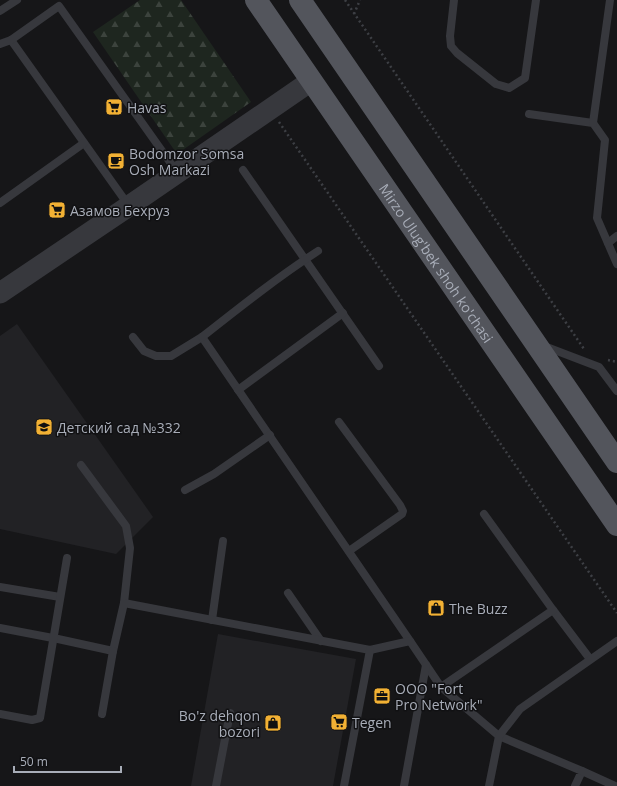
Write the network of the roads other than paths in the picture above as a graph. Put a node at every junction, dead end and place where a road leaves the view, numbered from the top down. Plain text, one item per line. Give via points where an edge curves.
1 (17, 0) edge
2 (256, 0) edge
3 (300, 0) edge
4 (454, 0) edge
5 (536, 0) edge
6 (610, 0) edge
7 (0, 11) edge
8 (11, 40) junction
9 (0, 44) edge
10 (311, 81) junction
11 (529, 114) dead end
12 (593, 123) junction
13 (84, 143) junction
14 (243, 170) dead end
15 (178, 173) junction
16 (0, 203) edge
17 (129, 206) junction
18 (617, 236) edge
19 (608, 243) junction
20 (318, 250) dead end
21 (305, 259) junction
22 (617, 264) edge
23 (1, 290) edge
24 (343, 313) junction
25 (133, 337) dead end
26 (202, 337) junction
27 (536, 343) junction
28 (379, 366) dead end
29 (238, 390) junction
30 (617, 391) edge
31 (339, 422) dead end
32 (270, 435) junction
33 (617, 462) edge
34 (80, 465) dead end
35 (185, 490) dead end
36 (484, 514) dead end
37 (617, 525) edge
38 (224, 541) dead end
39 (349, 550) junction
40 (67, 558) dead end
41 (0, 587) edge
42 (288, 593) dead end
43 (60, 597) junction
44 (124, 603) junction
45 (553, 610) junction
46 (212, 620) junction
47 (0, 628) edge
48 (53, 638) junction
49 (410, 640) junction
50 (321, 641) junction
51 (617, 641) edge
52 (370, 650) junction
53 (113, 651) junction
54 (590, 659) junction
55 (426, 665) junction
56 (441, 687) junction
57 (230, 713) dead end
58 (0, 714) edge
59 (102, 714) dead end
60 (499, 736) junction
61 (582, 771) junction
62 (216, 786) edge
63 (344, 786) edge
64 (404, 786) edge
65 (489, 786) edge
66 (575, 786) edge
67 (616, 786) edge

1 - 7 lane
2 - 10 main road, Mirzo Ulug'bek shoh ko'chasi
3 - 27 main road
4 - 5 lane via 451,46 496,84 509,88 525,78
6 - 12 lane
8 - 9 lane
8 - 13 lane
8 - 15 lane via 59,6
10 - 15 street
10 - 37 main road, Mirzo Ulug'bek shoh ko'chasi
11 - 12 lane
12 - 19 lane via 605,140 597,218
13 - 16 lane
13 - 17 lane
14 - 21 lane
15 - 17 street
17 - 23 street
18 - 19 lane
19 - 22 lane
20 - 21 lane
21 - 24 lane
21 - 26 lane
24 - 28 lane
24 - 29 lane
25 - 26 lane via 144,351 156,356 170,356
26 - 29 lane
27 - 30 lane via 599,367
27 - 33 main road
29 - 32 lane
31 - 39 lane via 402,511 402,514
32 - 35 lane via 214,474
32 - 39 lane
34 - 44 lane via 126,526 130,548
36 - 45 lane
38 - 46 lane
39 - 49 lane
40 - 43 lane
41 - 43 lane
42 - 50 lane
43 - 48 lane
44 - 46 lane
44 - 53 lane
45 - 54 lane
45 - 56 lane
46 - 50 lane
47 - 48 lane
48 - 53 lane
48 - 58 lane via 40,718 32,720
49 - 52 lane
49 - 55 lane
50 - 52 lane
51 - 54 lane
52 - 63 lane
53 - 59 lane
54 - 60 lane via 520,709
55 - 56 lane
55 - 64 lane
56 - 60 lane
57 - 62 lane
60 - 61 lane
60 - 65 lane
61 - 66 lane
61 - 67 lane

